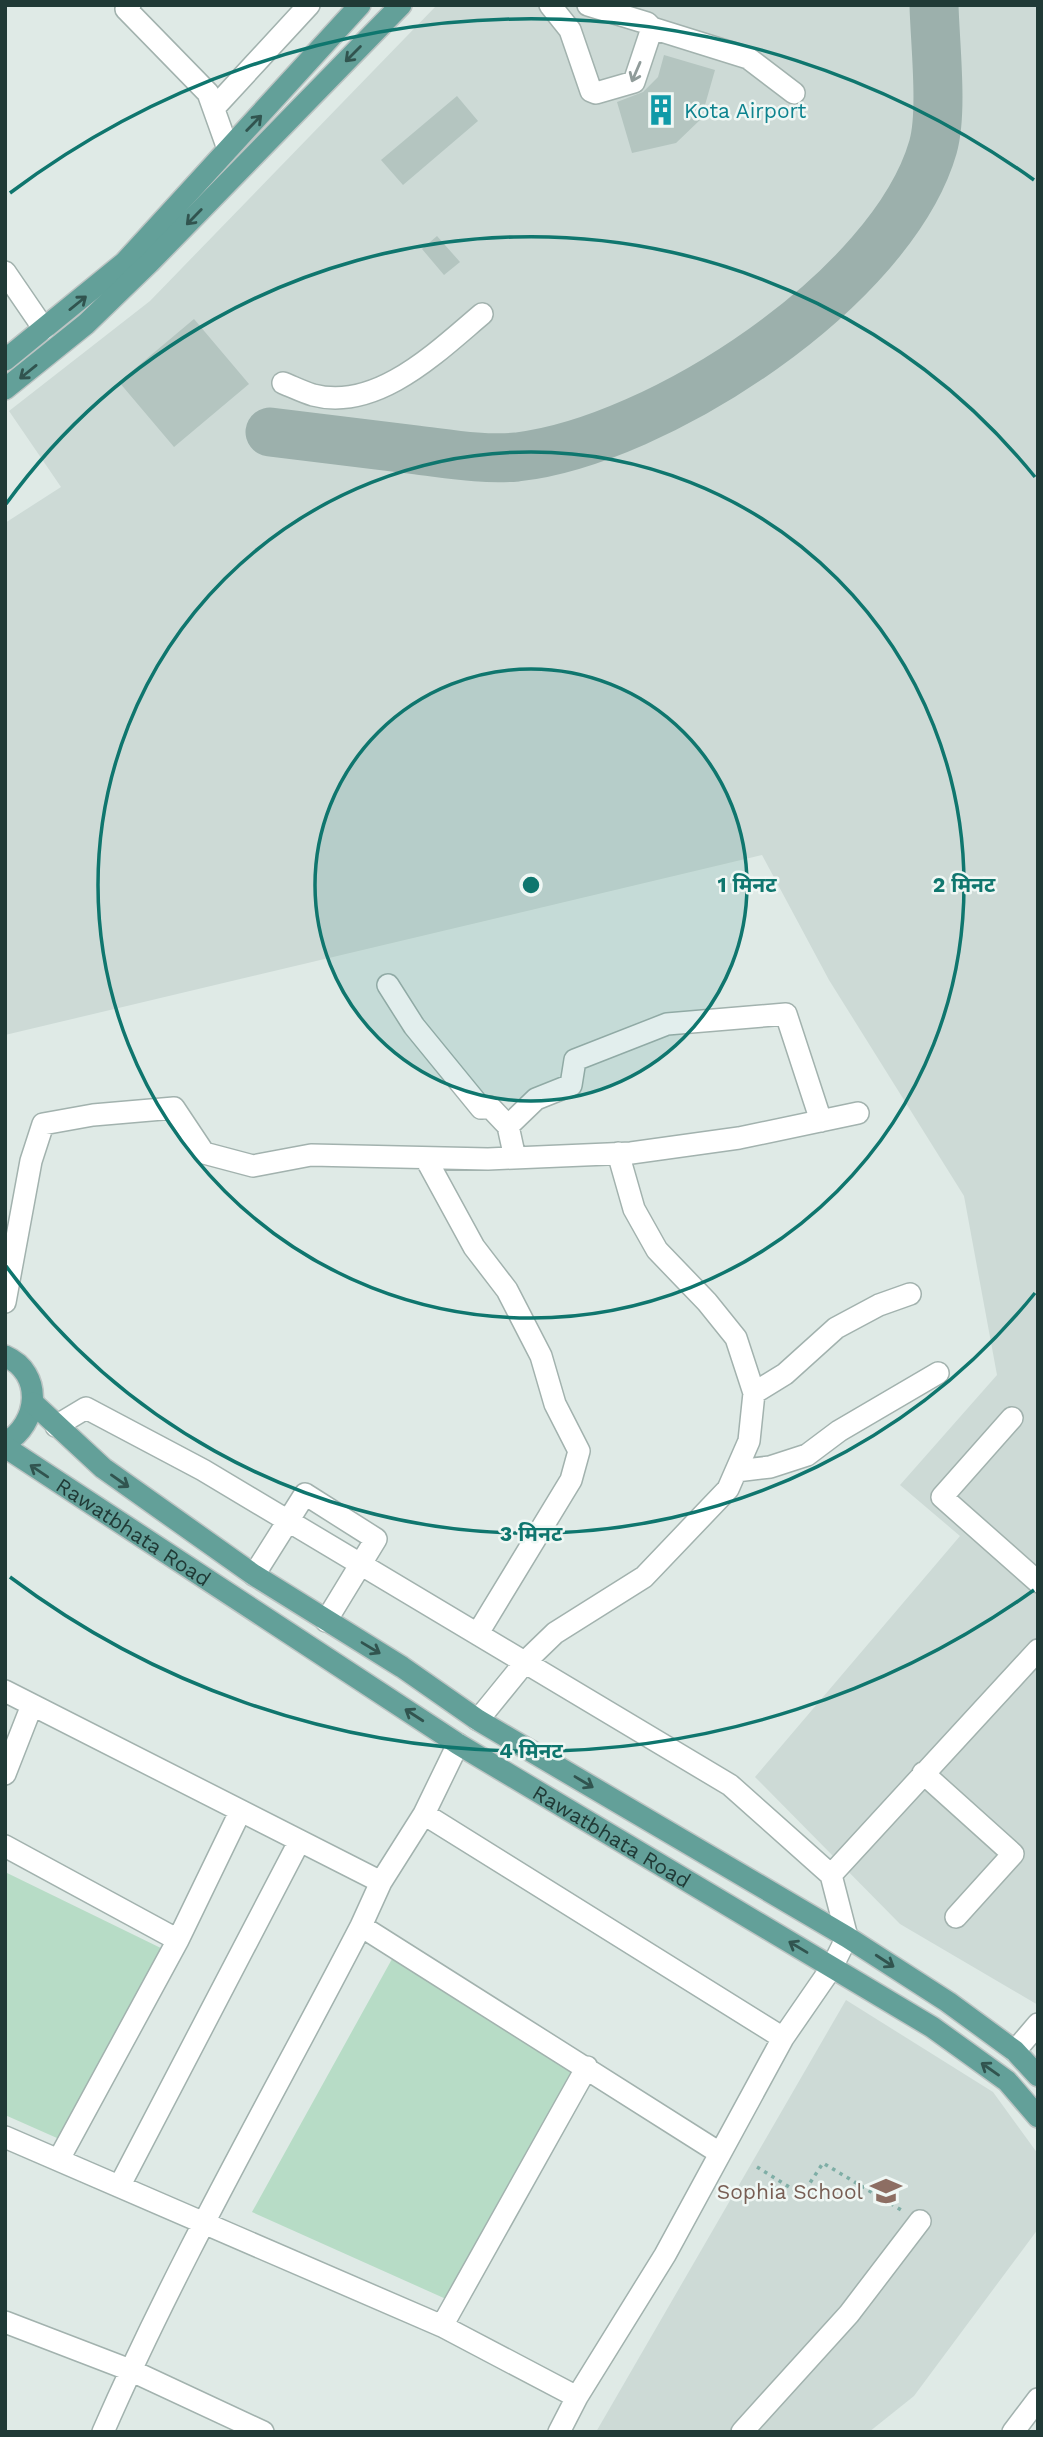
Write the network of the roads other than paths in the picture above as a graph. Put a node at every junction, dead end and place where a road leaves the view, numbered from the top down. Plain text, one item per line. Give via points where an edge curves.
1 (130, 5) edge
2 (309, 5) edge
3 (360, 5) edge
4 (401, 5) edge
5 (550, 5) edge
6 (587, 5) edge
7 (652, 29) junction
8 (794, 93) dead end
9 (214, 108) junction
10 (228, 149) junction
11 (5, 272) edge
12 (482, 314) dead end
13 (44, 329) junction
14 (5, 360) edge
15 (283, 383) dead end
16 (5, 389) edge
17 (388, 985) dead end
18 (858, 1113) dead end
19 (821, 1121) junction
20 (508, 1126) junction
21 (618, 1153) junction
22 (426, 1158) junction
23 (515, 1158) junction
24 (910, 1294) dead end
25 (5, 1302) edge
26 (5, 1356) edge
27 (938, 1373) dead end
28 (754, 1393) junction
29 (33, 1403) junction
30 (1012, 1418) dead end
31 (56, 1426) junction
32 (5, 1445) edge
33 (736, 1471) junction
34 (287, 1520) junction
35 (362, 1564) junction
36 (254, 1575) junction
37 (1038, 1582) edge
38 (326, 1621) junction
39 (478, 1633) junction
40 (1038, 1650) edge
41 (526, 1661) junction
42 (5, 1691) edge
43 (32, 1705) junction
44 (478, 1720) junction
45 (458, 1744) junction
46 (923, 1773) junction
47 (5, 1774) edge
48 (240, 1812) junction
49 (424, 1814) junction
50 (299, 1842) junction
51 (5, 1846) edge
52 (831, 1875) junction
53 (381, 1882) junction
54 (956, 1917) dead end
55 (361, 1926) junction
56 (847, 1937) junction
57 (178, 1940) junction
58 (832, 1967) junction
59 (1038, 2024) edge
60 (783, 2038) junction
61 (1015, 2051) junction
62 (587, 2067) junction
63 (1038, 2077) edge
64 (1038, 2117) edge
65 (5, 2137) edge
66 (718, 2152) junction
67 (59, 2159) junction
68 (120, 2185) junction
69 (920, 2221) road end
70 (204, 2222) junction
71 (5, 2322) edge
72 (442, 2326) junction
73 (130, 2370) junction
74 (577, 2397) junction
75 (1038, 2399) edge
76 (103, 2432) edge
77 (264, 2432) edge
78 (559, 2432) edge
79 (742, 2432) edge
80 (1013, 2432) edge

1 - 9 street via 126,9 208,93
2 - 9 street
10 -> 3 main road
4 -> 16 main road via 86,324
7 -> 5 street via 634,82 596,93 588,85 570,30
6 - 7 street via 648,23
7 - 8 street via 748,58
9 - 10 street
13 -> 10 main road via 124,263
11 - 13 street
12 - 15 street via 429,358 385,385 333,398
13 - 14 main road
17 - 20 street via 414,1026 481,1108 490,1107
18 - 19 street
19 - 20 street via 786,1014 667,1024 575,1060 571,1086 536,1099
19 - 21 street via 739,1138
20 - 23 street
21 - 23 street
21 - 28 street via 645,1230 657,1250 736,1338
22 - 23 street
22 - 25 street via 311,1155 253,1166 204,1153 174,1108 43,1124 30,1161
22 - 39 street via 474,1247 513,1301 579,1451 571,1480
24 - 28 street via 836,1328 785,1374
26 - 29 main road via 23,1370
27 - 33 street via 807,1455 770,1467
28 - 33 street via 748,1441
29 - 31 main road, Rawatbhata Road
29 - 32 main road via 26,1426
30 - 37 street via 942,1497
31 - 34 street via 86,1408
31 -> 36 main road, Rawatbhata Road via 103,1468
45 -> 32 main road, Rawatbhata Road
33 - 41 street via 728,1489 644,1577 555,1633
34 - 35 street
34 - 35 street via 305,1494 376,1539
34 - 36 street
35 - 38 street
35 - 39 street
36 - 38 main road, Rawatbhata Road
38 -> 44 main road, Rawatbhata Road
39 - 41 street
40 - 46 street
41 - 44 street
41 - 52 street via 730,1785
42 - 43 street
43 - 47 street
43 - 48 street
44 -> 56 main road, Rawatbhata Road
45 - 49 street
58 -> 45 main road, Rawatbhata Road
46 - 52 street
46 - 54 street via 1013,1853
48 - 50 street
48 - 57 street
49 - 53 street
49 - 60 street
50 - 53 street
50 - 68 street
51 - 57 street
52 - 56 street
53 - 55 street
55 - 62 street
55 - 70 street
56 - 58 street
56 -> 61 main road, Rawatbhata Road
57 - 67 street
58 - 60 street
64 -> 58 main road, Rawatbhata Road via 1007,2081 932,2027
59 - 61 street
60 - 66 street
61 - 63 main road, Rawatbhata Road
62 - 66 street
62 - 72 street
65 - 67 street
66 - 74 street via 664,2255
67 - 68 street
68 - 70 street
69 - 79 street via 849,2314
70 - 72 street
70 - 73 street
71 - 73 street
72 - 74 street
73 - 76 street
73 - 77 street
74 - 78 street
75 - 80 street

